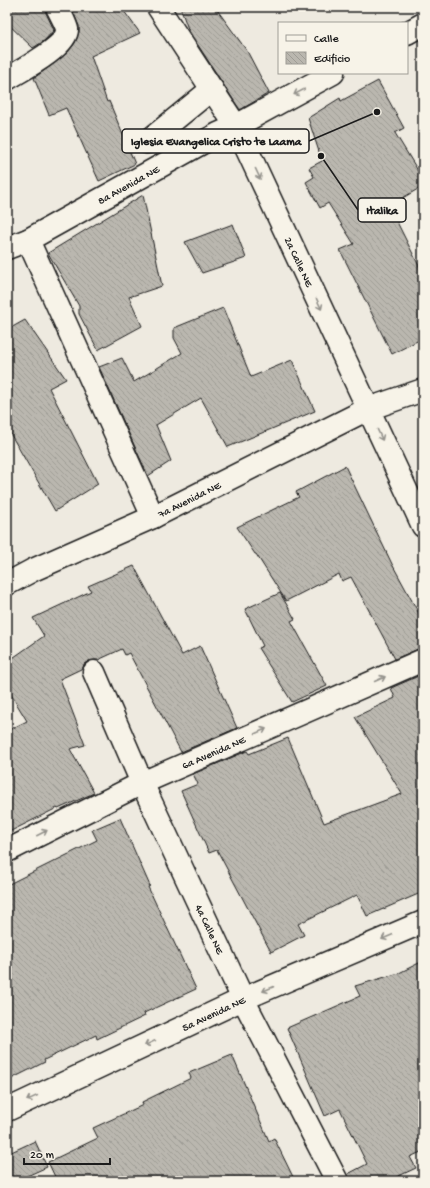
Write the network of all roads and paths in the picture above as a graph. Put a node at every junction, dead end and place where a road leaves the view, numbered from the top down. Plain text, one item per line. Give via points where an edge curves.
1 (57, 7) edge
2 (158, 7) edge
3 (423, 24) edge
4 (408, 32) edge
5 (331, 74) edge
6 (7, 79) edge
7 (212, 89) junction
8 (236, 126) junction
9 (147, 142) dead end
10 (28, 240) junction
11 (7, 248) edge
12 (423, 390) edge
13 (368, 409) junction
14 (153, 517) junction
15 (423, 526) edge
16 (7, 584) edge
17 (423, 660) edge
18 (94, 672) dead end
19 (142, 783) junction
20 (7, 851) edge
21 (423, 922) edge
22 (243, 999) junction
23 (7, 1110) edge
24 (337, 1181) edge

1 - 6 street via 68,29 65,38 52,51
2 - 7 street, 2a Calle NE
3 - 4 street
5 -> 8 street, 8a Avenida NE
7 - 8 street, 2a Calle NE
7 - 9 street
8 - 10 street, 8a Avenida NE
8 -> 13 street, 2a Calle NE
10 - 11 street, 8a Avenida NE
10 - 14 street
12 - 13 street, 7a Avenida NE
13 - 14 street, 7a Avenida NE
13 -> 15 street, 2a Calle NE
14 - 16 street, 7a Avenida NE
19 -> 17 street, 6a Avenida NE
18 - 19 street, 4a Calle NE
20 -> 19 street, 6a Avenida NE
19 - 22 street, 4a Calle NE
21 -> 22 street, 5a Avenida NE
22 -> 23 street, 5a Avenida NE
22 - 24 street, 4a Calle NE

